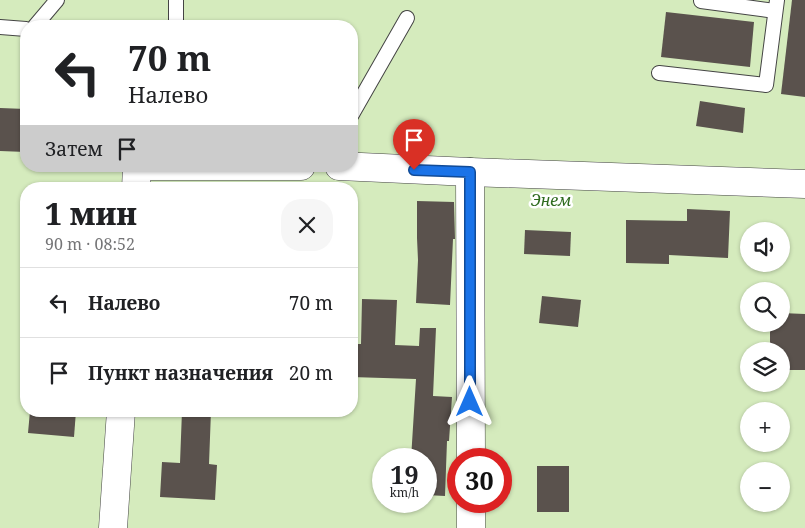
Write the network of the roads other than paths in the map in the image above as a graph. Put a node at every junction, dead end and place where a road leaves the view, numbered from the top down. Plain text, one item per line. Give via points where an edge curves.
1 (56, 0) edge
2 (176, 0) edge
3 (702, 1) edge
4 (776, 6) edge
5 (407, 18) dead end
6 (40, 20) edge
7 (176, 20) edge
8 (0, 27) edge
9 (20, 29) edge
10 (659, 73) dead end
11 (358, 104) edge
12 (358, 167) edge
13 (470, 172) junction
14 (805, 184) edge
15 (121, 417) edge
16 (471, 448) edge
17 (471, 513) edge
18 (113, 528) edge
19 (471, 528) edge

1 - 6 lane
2 - 7 lane
3 - 4 lane
4 - 10 lane via 766,85
5 - 11 lane
8 - 9 lane
12 - 13 street
13 - 14 street
13 - 16 street
15 - 18 street
17 - 19 street

